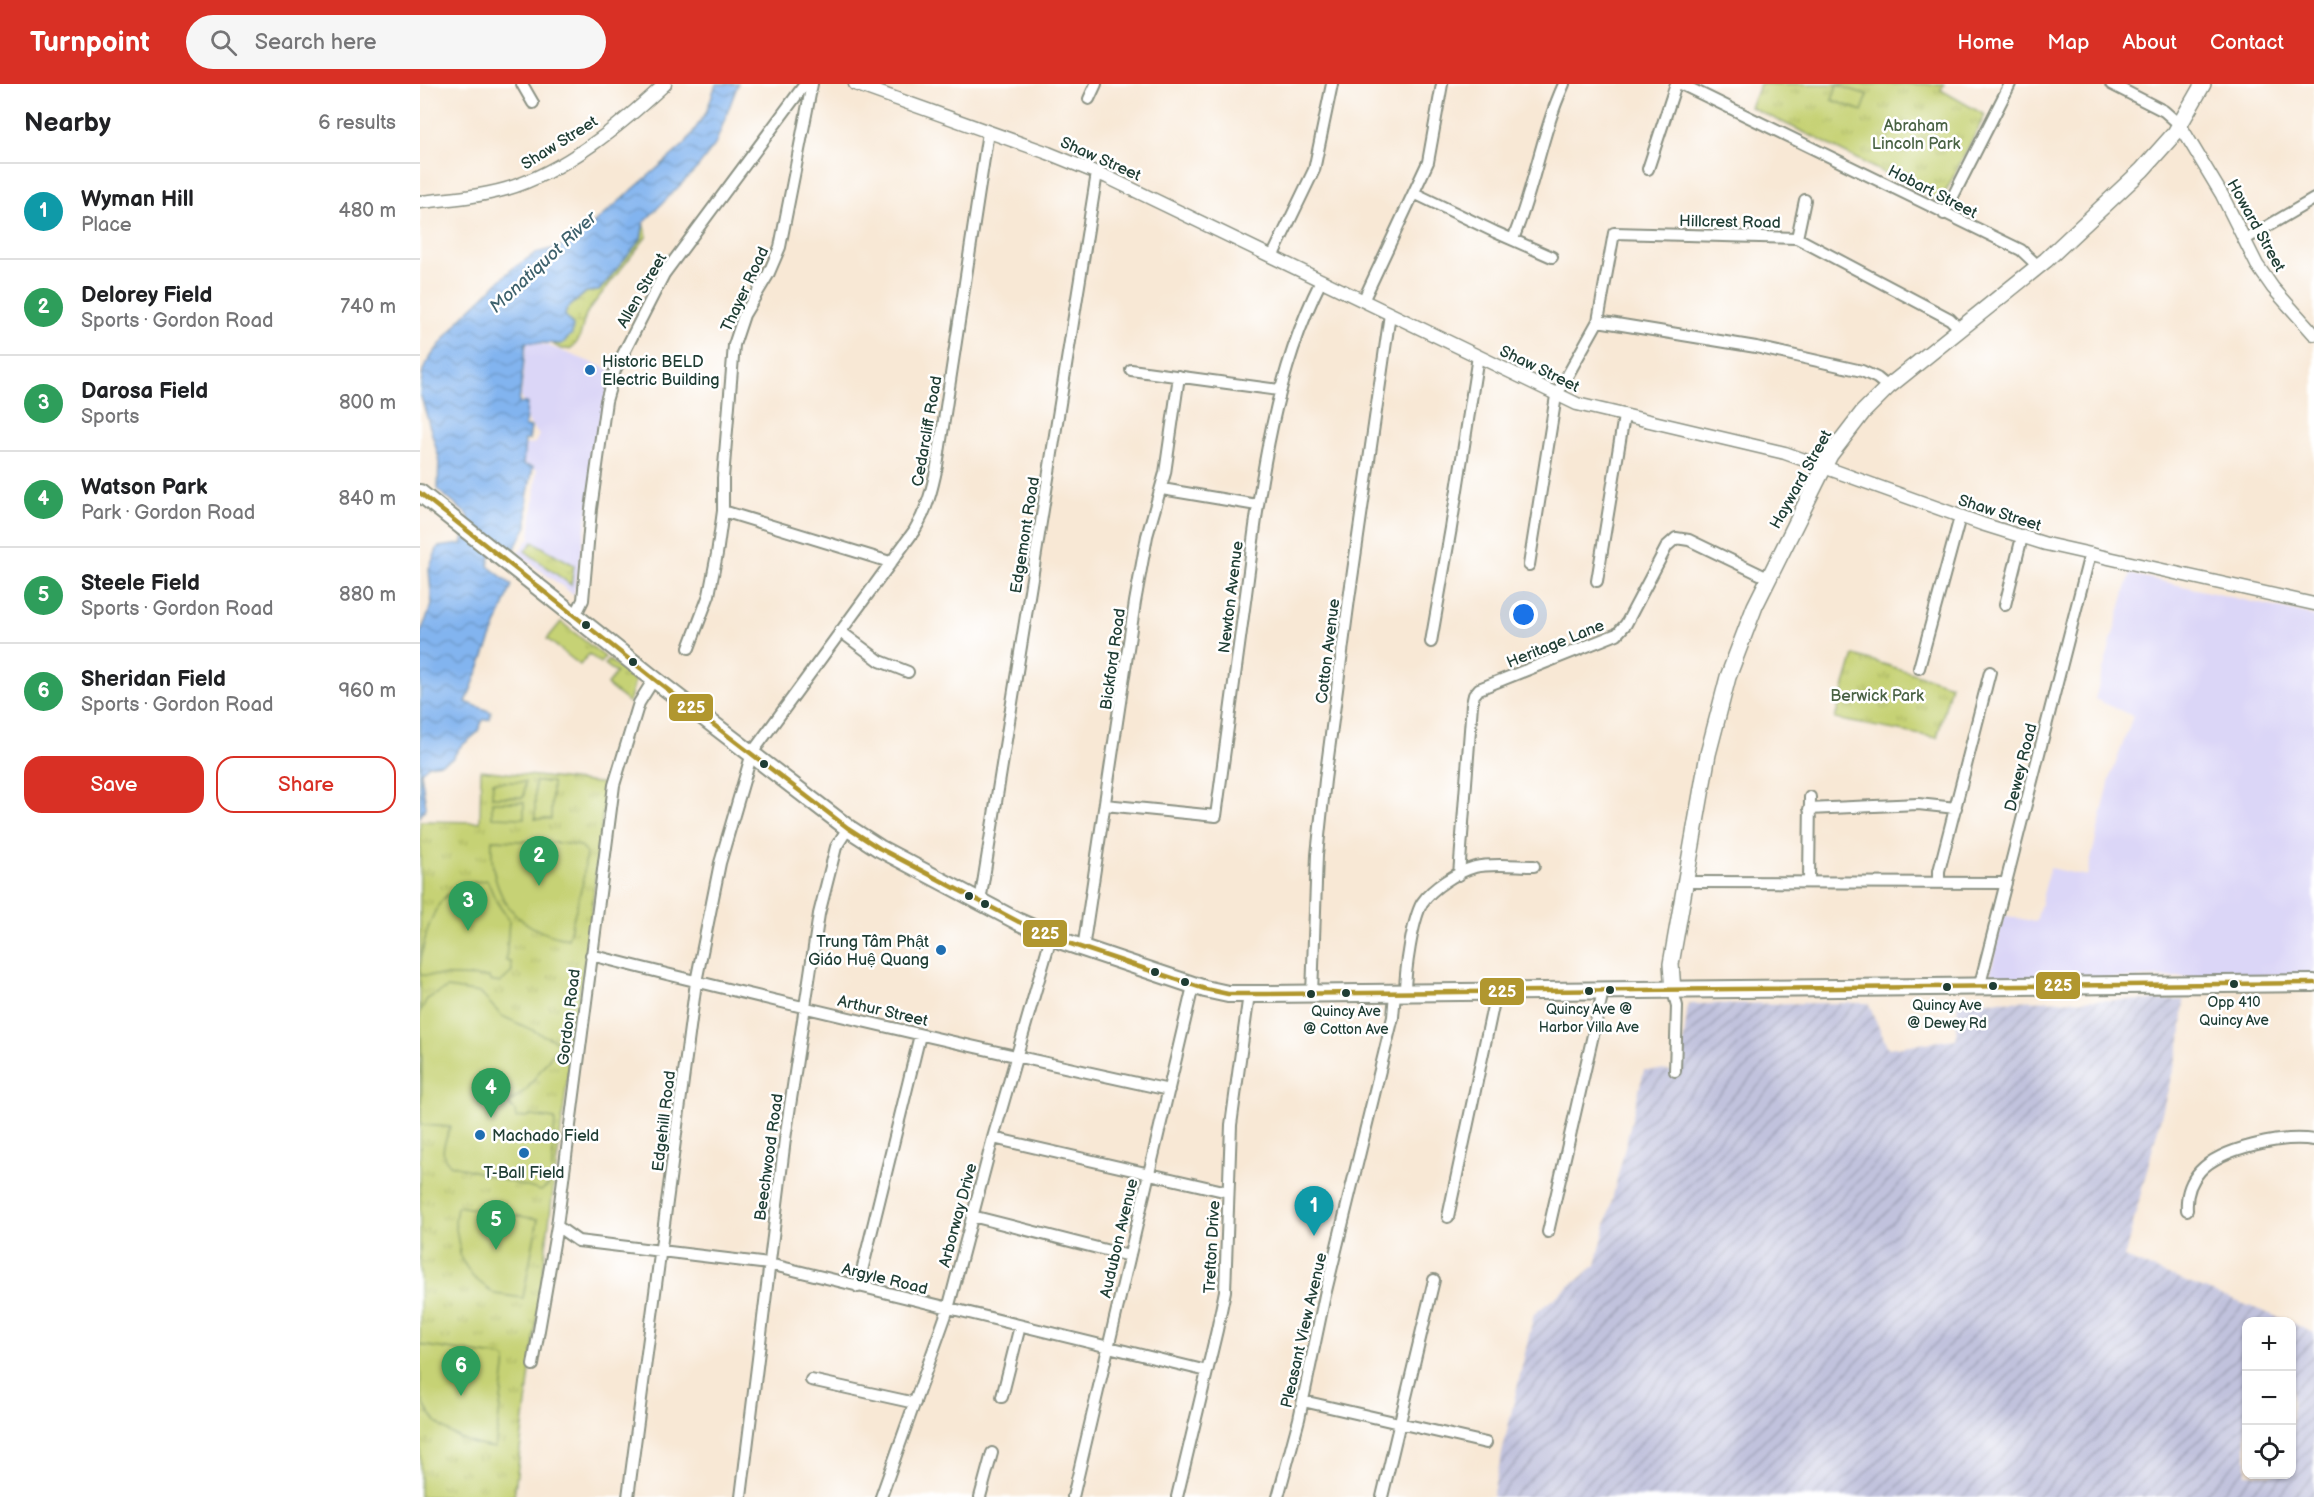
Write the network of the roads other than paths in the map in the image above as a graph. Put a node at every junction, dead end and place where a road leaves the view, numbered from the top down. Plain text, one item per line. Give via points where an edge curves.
1 (522, 84) edge
2 (665, 84) edge
3 (805, 84) edge
4 (812, 84) edge
5 (855, 84) edge
6 (1096, 84) edge
7 (1332, 84) edge
8 (1442, 84) edge
9 (1564, 84) edge
10 (1678, 84) edge
11 (2010, 84) edge
12 (2111, 84) edge
13 (2203, 84) edge
14 (1089, 99) dead end
15 (533, 103) dead end
16 (2180, 125) junction
17 (988, 132) junction
18 (1648, 169) dead end
19 (1097, 173) junction
20 (1414, 193) junction
21 (2314, 199) edge
22 (1805, 200) dead end
23 (420, 202) edge
24 (1944, 214) junction
25 (1797, 238) junction
26 (1513, 239) junction
27 (2244, 240) junction
28 (1552, 256) dead end
29 (1272, 257) junction
30 (2038, 266) junction
31 (1321, 281) junction
32 (1363, 301) junction
33 (1390, 314) junction
34 (1598, 321) junction
35 (1960, 329) junction
36 (2314, 334) edge
37 (1478, 356) junction
38 (1131, 370) dead end
39 (1179, 376) junction
40 (1888, 387) junction
41 (1279, 390) junction
42 (1556, 396) junction
43 (1624, 416) junction
44 (1824, 466) junction
45 (1162, 489) junction
46 (420, 494) edge
47 (1257, 505) junction
48 (723, 511) junction
49 (1960, 516) junction
50 (2022, 537) junction
51 (2090, 554) junction
52 (890, 562) junction
53 (1529, 565) dead end
54 (1768, 578) junction
55 (1597, 581) dead end
56 (2314, 604) edge
57 (2005, 605) dead end
58 (575, 616) junction
59 (840, 631) junction
60 (1431, 642) dead end
61 (689, 648) dead end
62 (1919, 668) dead end
63 (908, 672) dead end
64 (1990, 672) dead end
65 (654, 679) junction
66 (752, 753) junction
67 (1810, 797) dead end
68 (1106, 805) junction
69 (1956, 808) junction
70 (1809, 809) junction
71 (849, 828) junction
72 (1534, 866) dead end
73 (1459, 874) junction
74 (1809, 881) junction
75 (1685, 882) junction
76 (1939, 882) junction
77 (2006, 883) junction
78 (980, 902) junction
79 (1051, 937) junction
80 (1083, 949) junction
81 (591, 955) junction
82 (696, 982) junction
83 (2314, 983) edge
84 (1193, 986) junction
85 (1979, 988) junction
86 (1674, 990) junction
87 (1603, 991) junction
88 (1496, 992) junction
89 (1400, 993) junction
90 (1249, 994) junction
91 (1312, 994) junction
92 (804, 1007) junction
93 (920, 1035) junction
94 (1016, 1057) junction
95 (1675, 1071) dead end
96 (1169, 1090) junction
97 (993, 1138) junction
98 (2314, 1140) edge
99 (1149, 1174) junction
100 (1228, 1192) junction
101 (2187, 1210) dead end
102 (972, 1216) junction
103 (1448, 1217) dead end
104 (557, 1226) junction
105 (1548, 1232) dead end
106 (661, 1250) junction
107 (1129, 1256) junction
108 (769, 1264) junction
109 (1434, 1280) dead end
110 (858, 1287) junction
111 (948, 1309) junction
112 (1020, 1326) junction
113 (1109, 1346) junction
114 (533, 1365) dead end
115 (1207, 1371) junction
116 (811, 1380) dead end
117 (1002, 1397) dead end
118 (1303, 1401) junction
119 (915, 1403) junction
120 (1400, 1423) junction
121 (1486, 1443) dead end
122 (992, 1453) dead end
123 (628, 1497) edge
124 (741, 1497) edge
125 (881, 1497) edge
126 (980, 1497) edge
127 (1073, 1497) edge
128 (1177, 1497) edge
129 (1278, 1497) edge
130 (1382, 1497) edge

1 - 15 street
2 - 23 street, Shaw Street via 617,125 544,174 504,190
3 - 58 street, Allen Street via 664,274 615,370 606,401 583,600
4 - 48 street, Thayer Road via 780,247 744,315 734,345
5 - 17 street, Shaw Street
6 - 14 street
7 - 29 street via 1314,170
8 - 20 street via 1430,156
9 - 26 street
10 - 18 street
10 - 24 street, Hobart Street
11 - 24 street
12 - 16 street via 2164,111
13 - 16 main road, Hayward Street
16 - 27 street, Howard Street
16 - 30 main road, Hayward Street via 2142,170
17 - 19 street, Shaw Street
17 - 52 street, Cedarcliff Road via 933,486 924,514
19 - 29 street, Shaw Street
19 - 78 street, Edgemont Road
20 - 26 street
20 - 32 street
21 - 27 street
22 - 25 street
24 - 30 street, Hobart Street via 2021,250
25 - 34 street, Hillcrest Road via 1614,233
25 - 35 street, Hillcrest Road via 1950,319
26 - 28 street
27 - 36 street, Howard Street via 2267,280
29 - 31 street, Shaw Street
30 - 35 main road, Hayward Street
31 - 32 street, Shaw Street
31 - 41 street, Newton Avenue
32 - 33 street, Shaw Street
33 - 37 street, Shaw Street
33 - 91 street, Cotton Avenue via 1348,599 1317,855
34 - 40 street via 1788,354 1867,373
34 - 42 street
35 - 40 main road, Hayward Street
37 - 42 street, Shaw Street
37 - 60 street
38 - 39 street
39 - 41 street
39 - 45 street, Bickford Road
40 - 44 main road, Hayward Street via 1850,428
41 - 47 street, Newton Avenue
42 - 43 street, Shaw Street
42 - 53 street
43 - 44 street, Shaw Street via 1785,453
43 - 55 street
44 - 49 street, Shaw Street
44 - 54 main road, Hayward Street
45 - 47 street
45 - 68 street, Bickford Road via 1147,536 1135,602
46 - 58 main road
47 - 68 street, Newton Avenue via 1216,816
48 - 52 street
48 - 61 street, Thayer Road via 709,595
49 - 50 street, Shaw Street
49 - 62 street
50 - 51 street, Shaw Street
50 - 57 street
51 - 56 street, Shaw Street
51 - 77 street, Dewey Road
52 - 59 street, Cedarcliff Road
54 - 73 street, Heritage Lane via 1689,540 1676,538 1667,546 1617,634 1479,689 1472,704
54 - 75 main road, Hayward Street via 1738,646 1716,720
58 - 65 main road
59 - 63 street via 880,662
59 - 66 street, Cedarcliff Road
64 - 69 street
65 - 66 main road
65 - 81 street, Gordon Road via 639,703 614,785
66 - 71 main road
66 - 82 street, Edgehill Road via 720,863
67 - 70 street
68 - 80 street, Bickford Road
69 - 70 street via 1918,804
69 - 76 street
70 - 74 street
71 - 78 main road
71 - 92 street, Beechwood Road via 836,847 819,914
72 - 73 street, Pleasant View Avenue via 1477,866
73 - 89 street, Pleasant View Avenue via 1435,890 1420,908
74 - 75 street
74 - 76 street
75 - 86 main road, Hayward Street via 1671,964
76 - 77 street
77 - 85 street, Dewey Road
78 - 79 main road
79 - 80 main road
79 - 94 street, Arborway Drive
80 - 84 main road
81 - 82 street, Arthur Street
81 - 104 street, Gordon Road
82 - 92 street, Arthur Street
82 - 106 street, Edgehill Road
83 - 85 main road
84 - 90 main road
84 - 96 street, Audubon Avenue
85 - 86 main road
86 - 87 main road
86 - 95 street
87 - 88 main road
87 - 105 street
88 - 89 main road
88 - 103 street
89 - 91 main road
89 - 118 street, Pleasant View Avenue via 1325,1295
90 - 91 main road
90 - 100 street, Trefton Drive via 1233,1114
92 - 93 street, Arthur Street
92 - 108 street, Beechwood Road
93 - 94 street, Arthur Street
93 - 110 street
94 - 96 street, Arthur Street
94 - 97 street, Arborway Drive
96 - 99 street, Audubon Avenue
97 - 99 street
97 - 102 street, Arborway Drive
98 - 101 street via 2269,1142 2214,1160 2193,1181
99 - 100 street
99 - 107 street, Audubon Avenue
100 - 115 street, Trefton Drive via 1224,1291
102 - 107 street
102 - 111 street, Arborway Drive
104 - 106 street, Argyle Road via 578,1241
104 - 114 street, Gordon Road
106 - 108 street, Argyle Road
106 - 123 street, Edgehill Road
107 - 113 street, Audubon Avenue
108 - 110 street, Argyle Road
108 - 124 street, Beechwood Road
109 - 120 street
110 - 111 street, Argyle Road
111 - 112 street, Argyle Road
111 - 119 street, Arborway Drive
112 - 113 street, Argyle Road
112 - 117 street
113 - 115 street, Argyle Road
113 - 127 street, Audubon Avenue
115 - 128 street, Trefton Drive
116 - 119 street
118 - 120 street
118 - 129 street, Pleasant View Avenue
119 - 125 street, Arborway Drive
120 - 121 street
120 - 130 street
122 - 126 street

